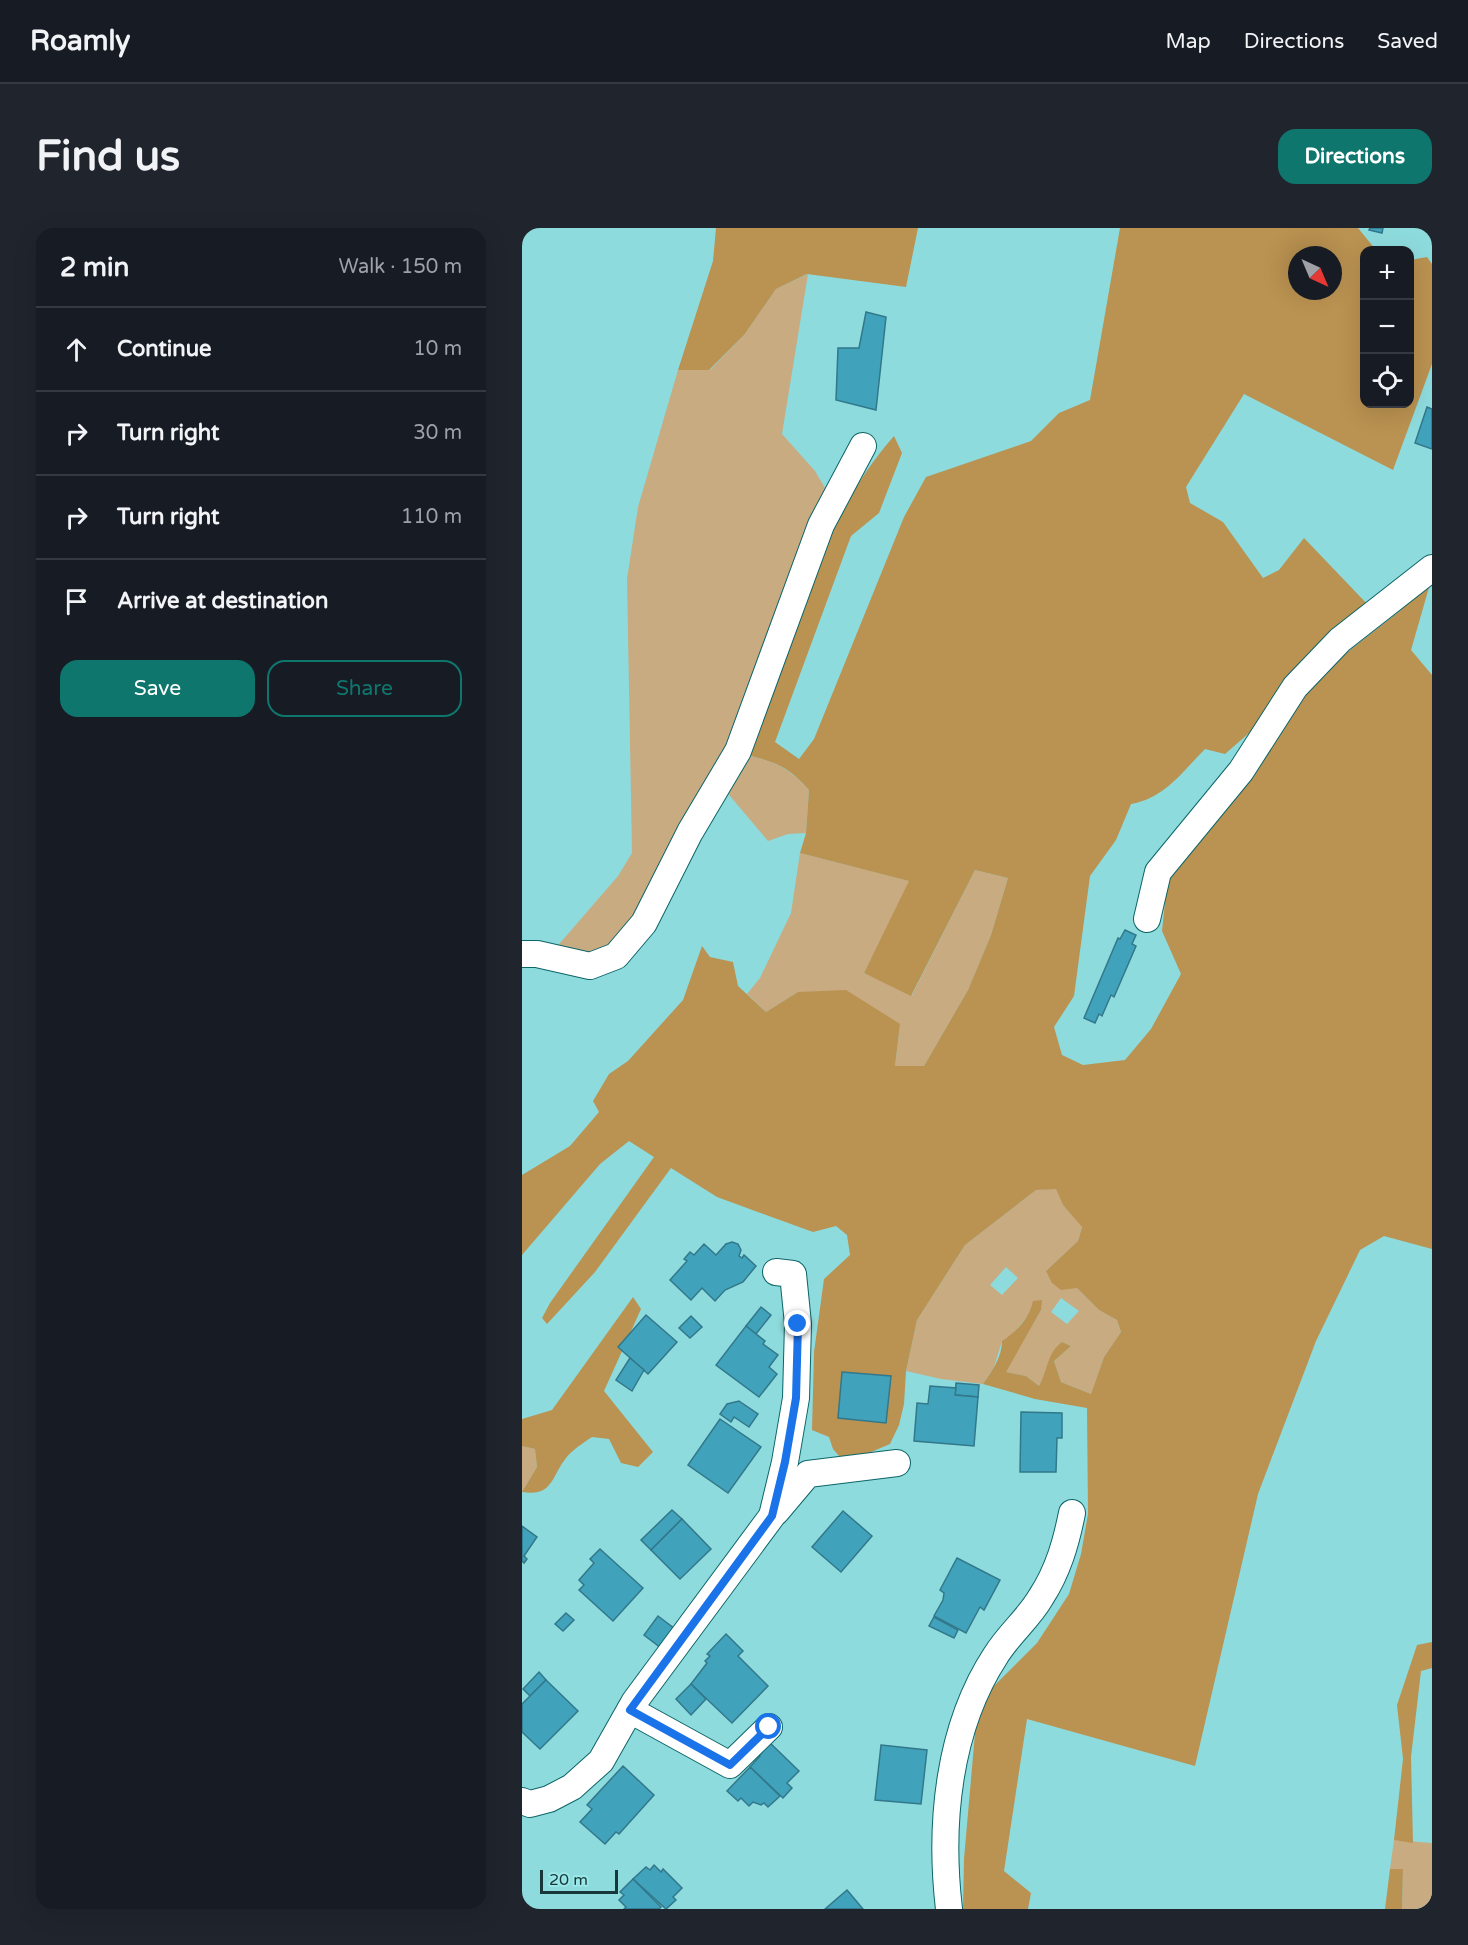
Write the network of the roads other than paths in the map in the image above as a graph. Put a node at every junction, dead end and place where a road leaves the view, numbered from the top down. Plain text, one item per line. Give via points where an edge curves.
1 (863, 446) dead end
2 (1432, 568) edge
3 (1147, 918) dead end
4 (522, 954) edge
5 (776, 1272) dead end
6 (897, 1464) dead end
7 (1072, 1513) dead end
8 (772, 1516) junction
9 (630, 1710) junction
10 (769, 1727) dead end
11 (522, 1801) edge
12 (949, 1909) edge

1 - 4 street via 821,525 738,751 690,832 644,923 616,956 590,966
2 - 3 street via 1340,640 1294,687 1241,771 1158,872
5 - 8 street via 793,1274 796,1398
6 - 8 street via 808,1474
7 - 12 street via 1064,1551 1041,1598 996,1655 953,1757 944,1870
8 - 9 street
9 - 10 street via 730,1765
9 - 11 street via 601,1761 572,1787 542,1801

